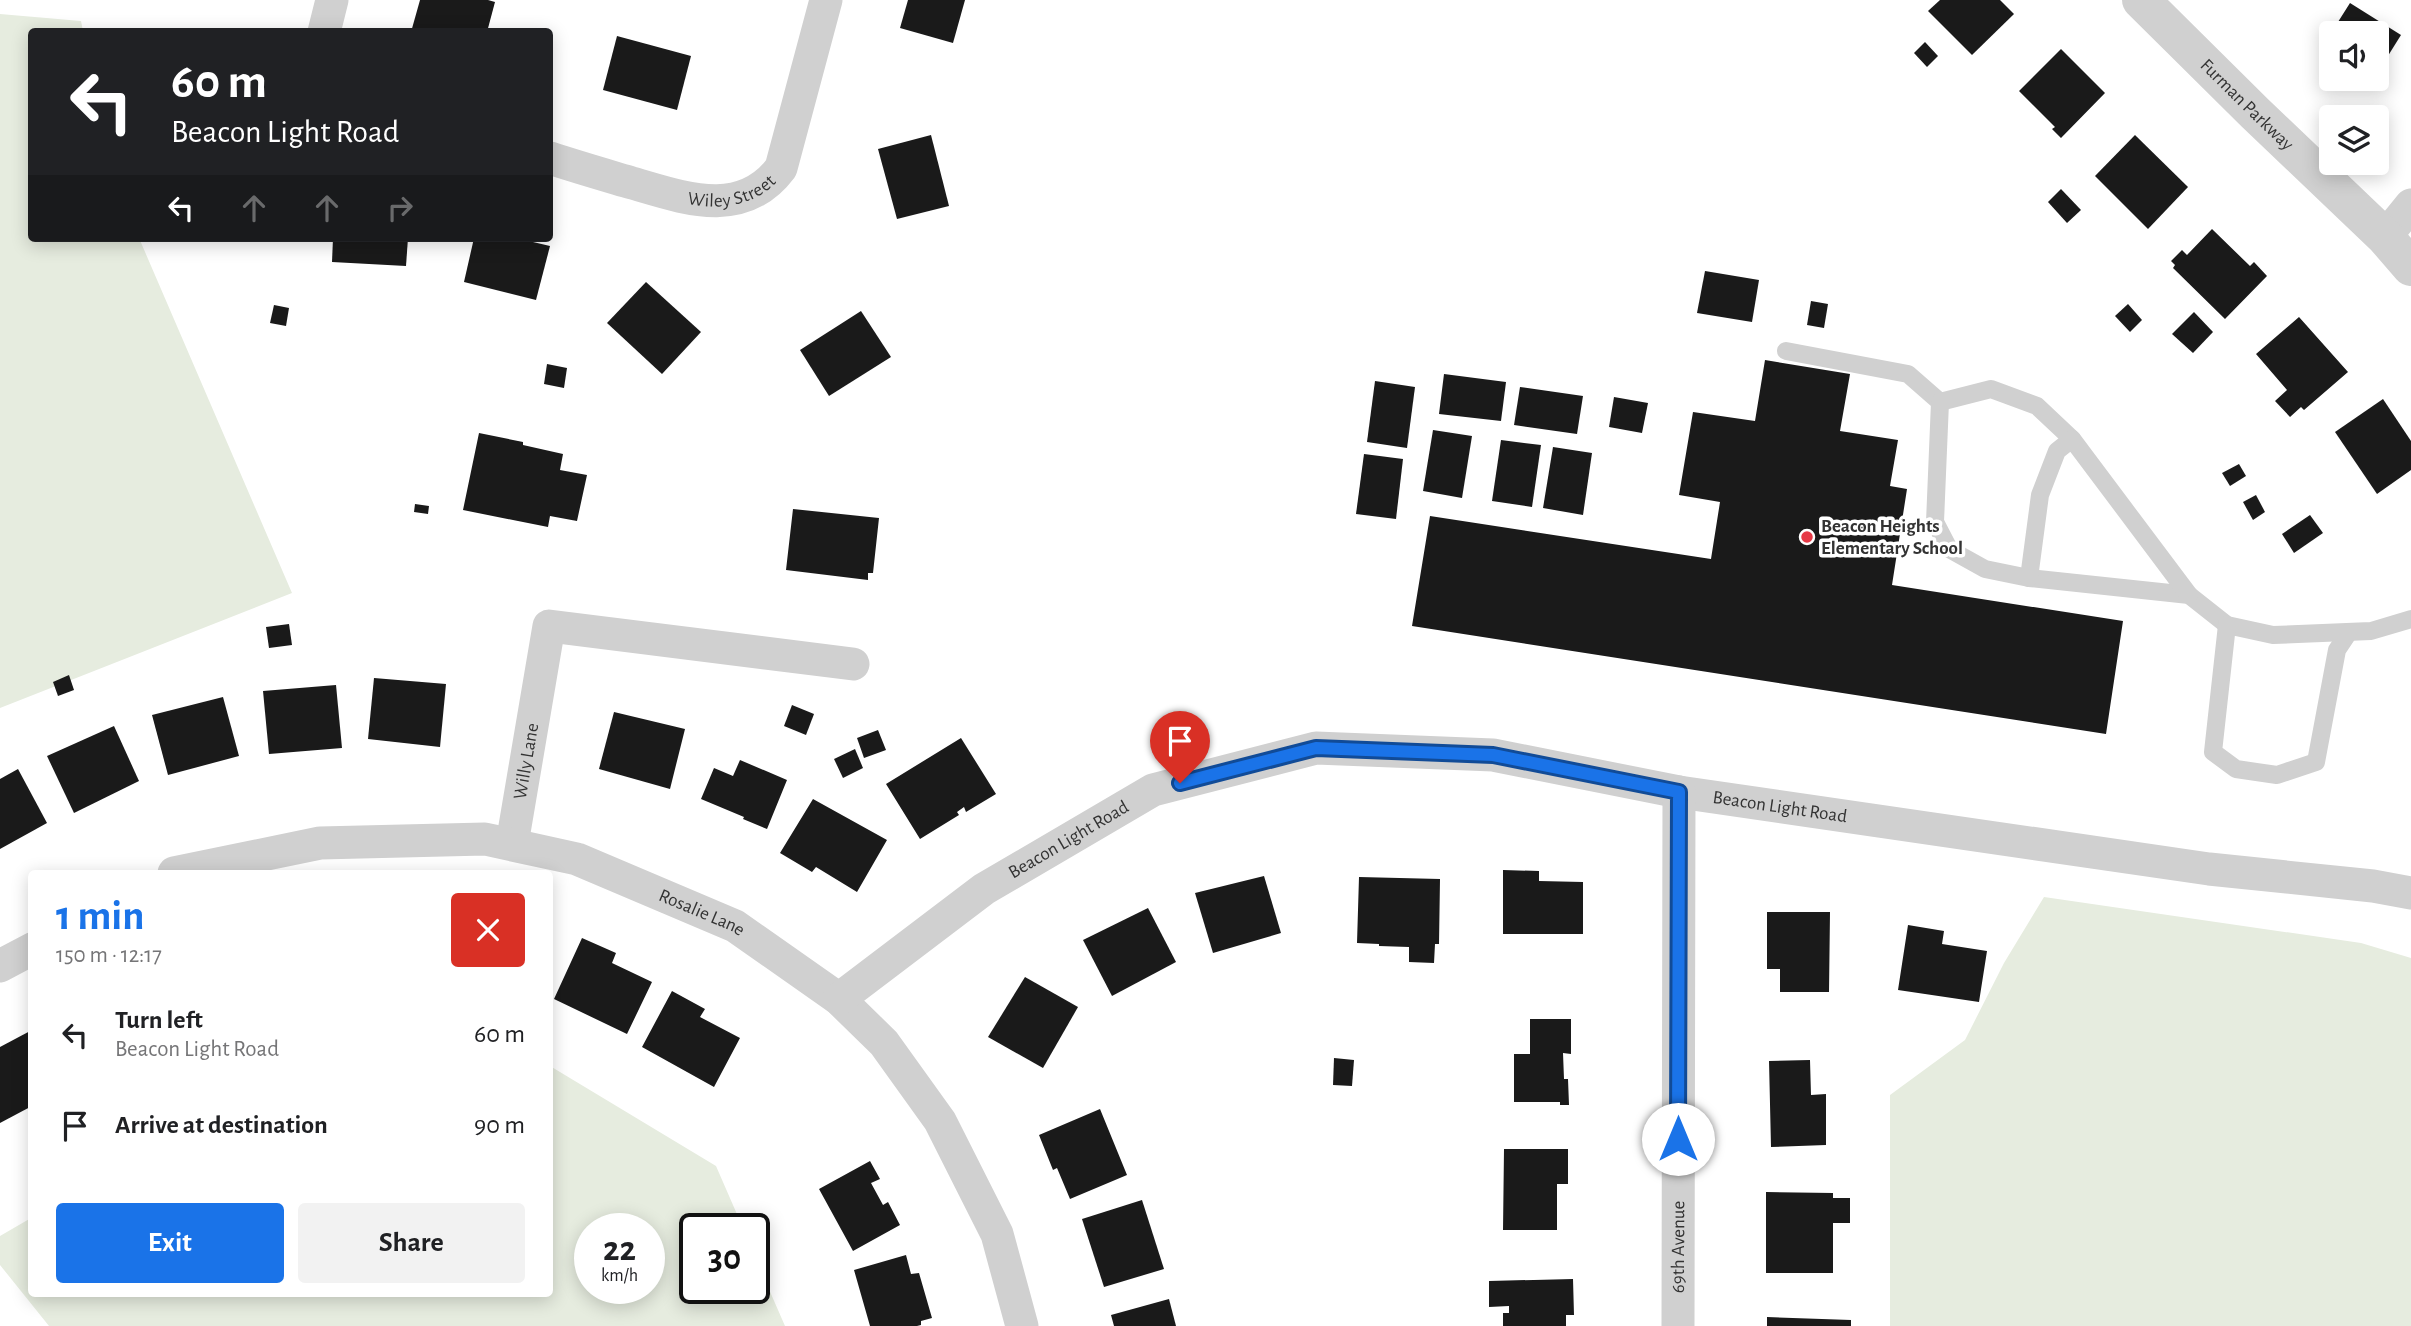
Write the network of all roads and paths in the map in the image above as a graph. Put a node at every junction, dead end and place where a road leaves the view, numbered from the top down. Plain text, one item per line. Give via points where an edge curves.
1 (332, 0) edge
2 (826, 0) edge
3 (2141, 0) edge
4 (325, 28) edge
5 (553, 159) edge
6 (2411, 205) edge
7 (2385, 237) junction
8 (2411, 267) edge
9 (1786, 351) dead end
10 (1940, 402) junction
11 (2073, 439) junction
12 (2029, 578) junction
13 (2189, 595) junction
14 (2411, 619) edge
15 (2227, 625) junction
16 (2349, 632) junction
17 (853, 664) dead end
18 (1679, 792) junction
19 (512, 844) junction
20 (189, 870) edge
21 (2411, 893) edge
22 (28, 951) edge
23 (0, 966) edge
24 (839, 999) junction
25 (1022, 1326) edge
26 (1678, 1326) edge

1 - 4 street
2 - 5 street, Wiley Street via 781,168 769,184 749,195 694,201
3 - 7 street, Furman Parkway
6 - 7 street
7 - 8 street, Furman Parkway
9 - 10 lane via 1908,374
10 - 11 lane via 1992,389 2037,406
10 - 12 lane via 1935,522 1949,549 1985,569
11 - 12 lane via 2057,451 2040,495
11 - 13 lane
12 - 13 lane
13 - 15 lane
14 - 16 lane via 2371,631
15 - 16 lane via 2273,635
15 - 16 lane via 2213,752 2236,769 2277,775 2316,762 2337,650
17 - 19 street, Willy Lane via 550,626
18 - 21 street, Beacon Light Road via 2208,869
18 - 24 street, Beacon Light Road via 1493,755 1316,748 1153,790 984,889
18 - 26 street, 69th Avenue
19 - 20 street, Rosalie Lane via 485,839 320,843
19 - 24 street, Rosalie Lane via 577,859 735,926
22 - 23 street
24 - 25 street, Rosalie Lane via 884,1043 940,1121 997,1234

